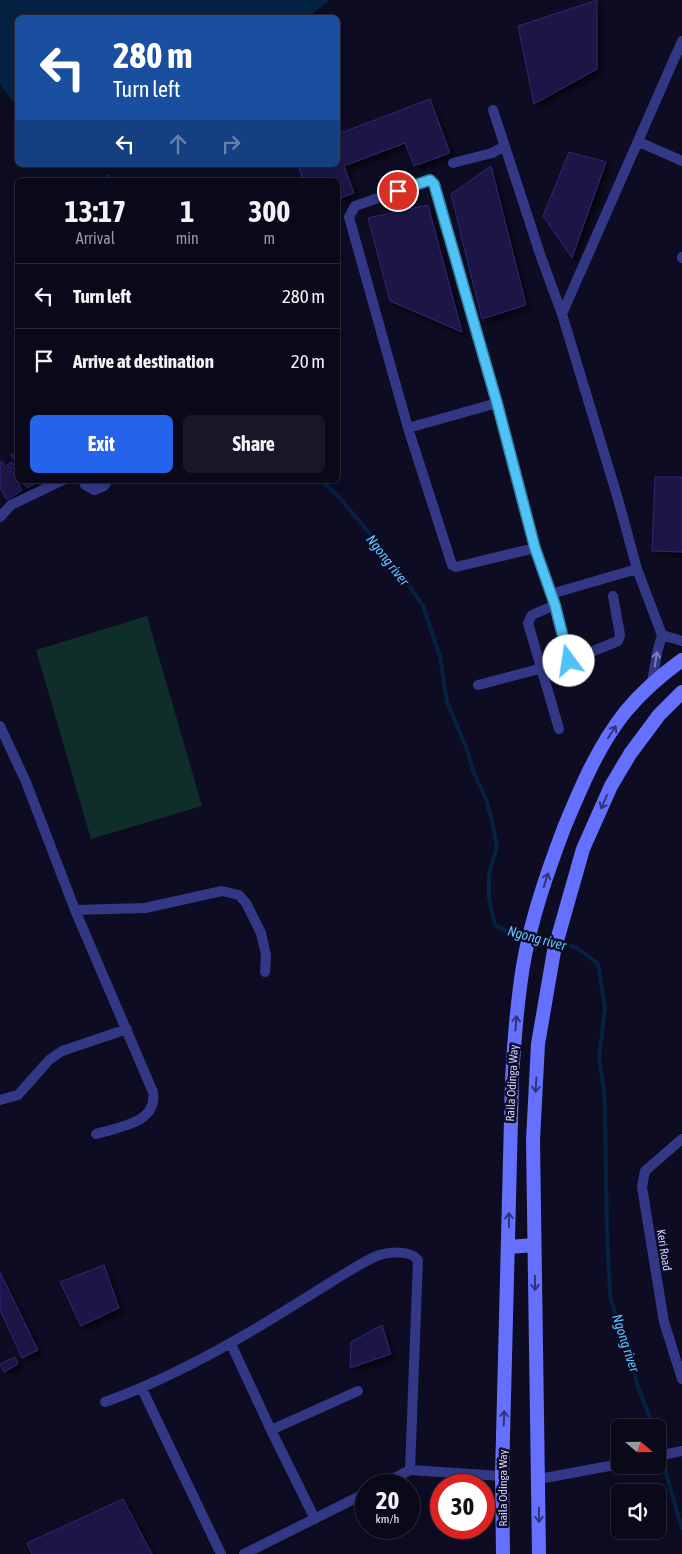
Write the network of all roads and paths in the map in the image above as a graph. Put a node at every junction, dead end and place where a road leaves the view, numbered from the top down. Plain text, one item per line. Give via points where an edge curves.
1 (682, 41) edge
2 (493, 110) dead end
3 (639, 142) junction
4 (505, 146) junction
5 (682, 162) edge
6 (453, 163) dead end
7 (562, 314) junction
8 (497, 403) junction
9 (408, 428) junction
10 (57, 483) edge
11 (85, 483) edge
12 (106, 483) edge
13 (0, 516) edge
14 (535, 548) junction
15 (637, 569) junction
16 (552, 594) junction
17 (613, 596) dead end
18 (555, 605) junction
19 (662, 635) junction
20 (682, 641) edge
21 (682, 660) edge
22 (569, 661) junction
23 (541, 668) junction
24 (652, 683) junction
25 (478, 685) dead end
26 (682, 692) edge
27 (0, 726) edge
28 (559, 729) dead end
29 (76, 910) junction
30 (266, 972) dead end
31 (127, 1029) junction
32 (0, 1100) edge
33 (96, 1134) dead end
34 (682, 1139) edge
35 (534, 1245) junction
36 (509, 1247) junction
37 (231, 1344) junction
38 (682, 1379) edge
39 (142, 1389) junction
40 (358, 1390) dead end
41 (105, 1402) dead end
42 (271, 1430) junction
43 (682, 1451) edge
44 (666, 1454) edge
45 (611, 1466) edge
46 (410, 1470) junction
47 (402, 1474) edge
48 (502, 1476) junction
49 (539, 1479) junction
50 (355, 1498) edge
51 (315, 1519) junction
52 (221, 1554) edge
53 (244, 1554) edge
54 (503, 1554) edge
55 (539, 1554) edge

1 - 3 street
2 - 4 street
3 - 5 street
3 - 7 street
4 - 6 street via 492,153
4 - 7 street
7 - 15 street
8 - 9 street
8 - 9 street via 434,184 430,180 355,206 349,216
8 - 14 street
9 - 14 street via 452,565 456,567
10 - 13 street via 11,505
11 - 12 street via 94,490
14 - 16 street
15 - 16 street
15 - 19 street
16 - 18 street
17 - 22 street via 620,635 618,640
18 - 22 street
18 - 23 street via 532,615 528,624
19 - 20 street
24 -> 19 street
21 - 24 main road, Raila Odinga Way
22 - 23 street
23 - 25 street
23 - 28 street
36 -> 24 main road, Raila Odinga Way via 516,1015 539,900 554,854 596,757 626,711
26 -> 35 main road, Raila Odinga Way via 646,730 611,786 583,848 559,932 538,1044 532,1140
27 - 29 street via 26,782
29 - 30 street via 145,908 222,891 239,895 261,933
29 - 31 street
31 - 32 street via 62,1051 49,1060 18,1095
31 - 33 street via 155,1101 151,1111 140,1121
34 - 38 street, Keri Road via 645,1171 642,1187 664,1322
35 - 36 main road
35 -> 49 main road, Raila Odinga Way
48 -> 36 main road, Raila Odinga Way
37 - 39 street
37 - 42 street
37 - 46 street via 380,1255 400,1252 416,1257
39 - 41 street
39 - 52 street
40 - 42 street
42 - 51 street
43 - 44 street
45 - 49 street
46 - 47 street
46 - 48 street
48 - 54 main road, Raila Odinga Way
49 -> 55 main road, Raila Odinga Way
50 - 51 street
51 - 53 street

